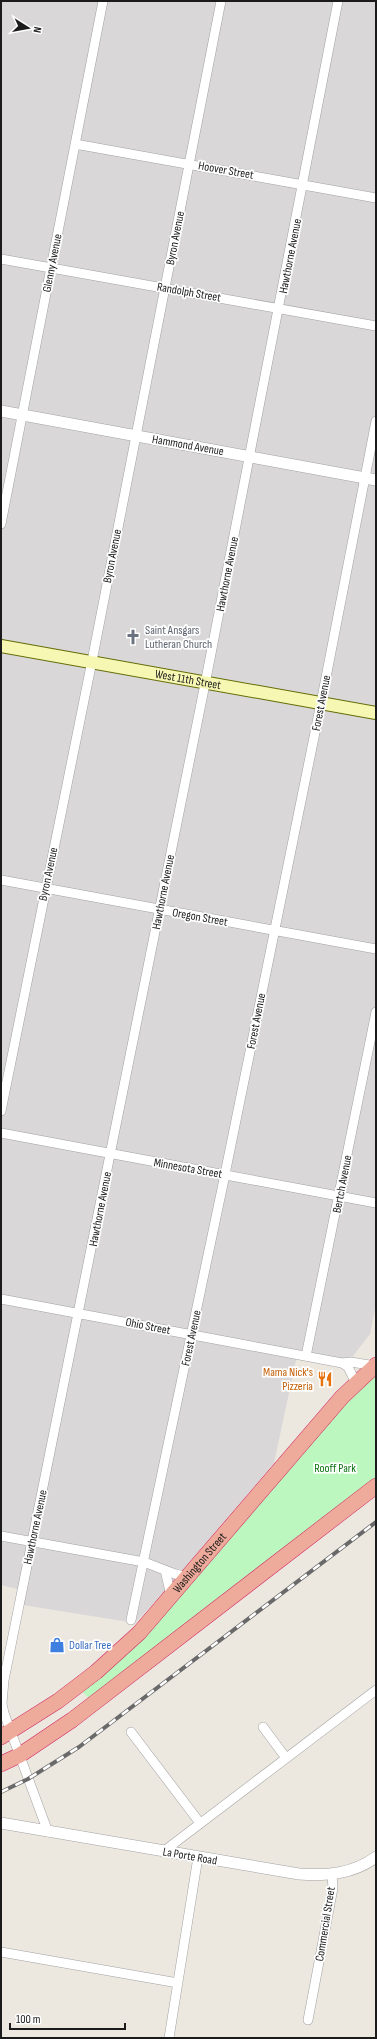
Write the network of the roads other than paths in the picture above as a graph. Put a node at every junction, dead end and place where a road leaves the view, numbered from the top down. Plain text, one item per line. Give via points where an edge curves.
1 (103, 1) edge
2 (221, 1) edge
3 (338, 1) edge
4 (75, 144) junction
5 (190, 164) junction
6 (304, 185) junction
7 (376, 198) edge
8 (1, 260) edge
9 (51, 268) junction
10 (166, 288) junction
11 (280, 308) junction
12 (376, 326) edge
13 (1, 411) edge
14 (23, 415) junction
15 (376, 421) edge
16 (136, 436) junction
17 (250, 457) junction
18 (364, 478) junction
19 (376, 480) edge
20 (1, 524) edge
21 (1, 646) edge
22 (92, 661) junction
23 (206, 681) junction
24 (321, 703) junction
25 (376, 713) edge
26 (1, 880) edge
27 (45, 888) junction
28 (159, 909) junction
29 (274, 930) junction
30 (376, 949) edge
31 (376, 1012) edge
32 (1, 1111) edge
33 (1, 1133) edge
34 (111, 1154) junction
35 (225, 1175) junction
36 (340, 1196) junction
37 (376, 1203) edge
38 (1, 1299) edge
39 (79, 1314) junction
40 (192, 1335) junction
41 (306, 1356) junction
42 (342, 1363) junction
43 (375, 1365) edge
44 (356, 1383) junction
45 (376, 1486) edge
46 (1, 1536) edge
47 (32, 1541) junction
48 (144, 1562) junction
49 (165, 1570) junction
50 (188, 1577) junction
51 (172, 1596) junction
52 (132, 1620) dead end
53 (376, 1690) edge
54 (263, 1727) dead end
55 (131, 1732) dead end
56 (6, 1735) edge
57 (20, 1755) junction
58 (286, 1758) junction
59 (1, 1764) edge
60 (1, 1823) edge
61 (200, 1823) junction
62 (48, 1832) junction
63 (164, 1851) junction
64 (198, 1857) junction
65 (376, 1857) edge
66 (332, 1875) junction
67 (1, 1952) edge
68 (178, 1983) junction
69 (308, 2020) dead end
70 (169, 2038) edge

1 - 4 street, Glenny Avenue
2 - 5 street, Byron Avenue
3 - 6 street, Hawthorne Avenue
4 - 5 street, Hoover Street
4 - 9 street, Glenny Avenue
5 - 6 street, Hoover Street
5 - 10 street, Byron Avenue
6 - 7 street, Hoover Street
6 - 11 street, Hawthorne Avenue
8 - 9 street, Randolph Street
9 - 10 street, Randolph Street
9 - 14 street, Glenny Avenue
10 - 11 street, Randolph Street
10 - 16 street, Byron Avenue
11 - 12 street, Randolph Street
11 - 17 street, Hawthorne Avenue
13 - 14 street, Hammond Avenue
14 - 16 street, Hammond Avenue
14 - 20 street, Glenny Avenue
15 - 18 street, Forest Avenue
16 - 17 street, Hammond Avenue
16 - 22 street, Byron Avenue
17 - 18 street, Hammond Avenue
17 - 23 street, Hawthorne Avenue
18 - 19 street, Hammond Avenue
18 - 24 street, Forest Avenue
21 - 22 main road, West 11th Street
22 - 23 main road, West 11th Street
22 - 27 street, Byron Avenue
23 - 24 main road, West 11th Street
23 - 28 street, Hawthorne Avenue
24 - 25 main road, West 11th Street
24 - 29 street, Forest Avenue
26 - 27 street, Oregon Street
27 - 28 street, Oregon Street
27 - 32 street, Byron Avenue
28 - 29 street, Oregon Street
28 - 34 street, Hawthorne Avenue
29 - 30 street, Oregon Street
29 - 35 street, Forest Avenue
31 - 36 street, Bertch Avenue
33 - 34 street, Minnesota Street
34 - 35 street, Minnesota Street
34 - 39 street, Hawthorne Avenue
35 - 36 street, Minnesota Street
35 - 40 street, Forest Avenue
36 - 37 street, Minnesota Street
36 - 41 street, Bertch Avenue
38 - 39 street, Ohio Street
39 - 40 street, Ohio Street
39 - 47 street, Hawthorne Avenue
40 - 41 street, Ohio Street
40 - 48 street, Forest Avenue
41 - 42 street, Ohio Street
42 - 43 street, Ohio Street
42 - 44 street via 348,1367
43 - 44 highway, Washington Street
44 - 50 highway, Washington Street
45 - 57 highway via 72,1720
46 - 47 street
47 - 48 street
47 - 56 street, Hawthorne Avenue via 3,1692
48 - 49 street
48 - 52 street, Forest Avenue
49 - 50 street
49 - 51 street
50 - 51 highway, Washington Street
51 - 56 highway, Washington Street via 139,1633 102,1667 58,1702
53 - 58 street
54 - 58 street
55 - 61 street
56 - 57 street, Hawthorne Avenue
57 - 59 highway
57 - 62 street, Hawthorne Avenue
58 - 61 street
60 - 62 street, La Porte Road
61 - 63 street
62 - 63 street, La Porte Road
63 - 64 street, La Porte Road
64 - 66 street, La Porte Road via 299,1874
64 - 68 street
65 - 66 street, Commercial Street via 354,1869
66 - 69 street, Commercial Street via 333,1888
67 - 68 street
68 - 70 street

